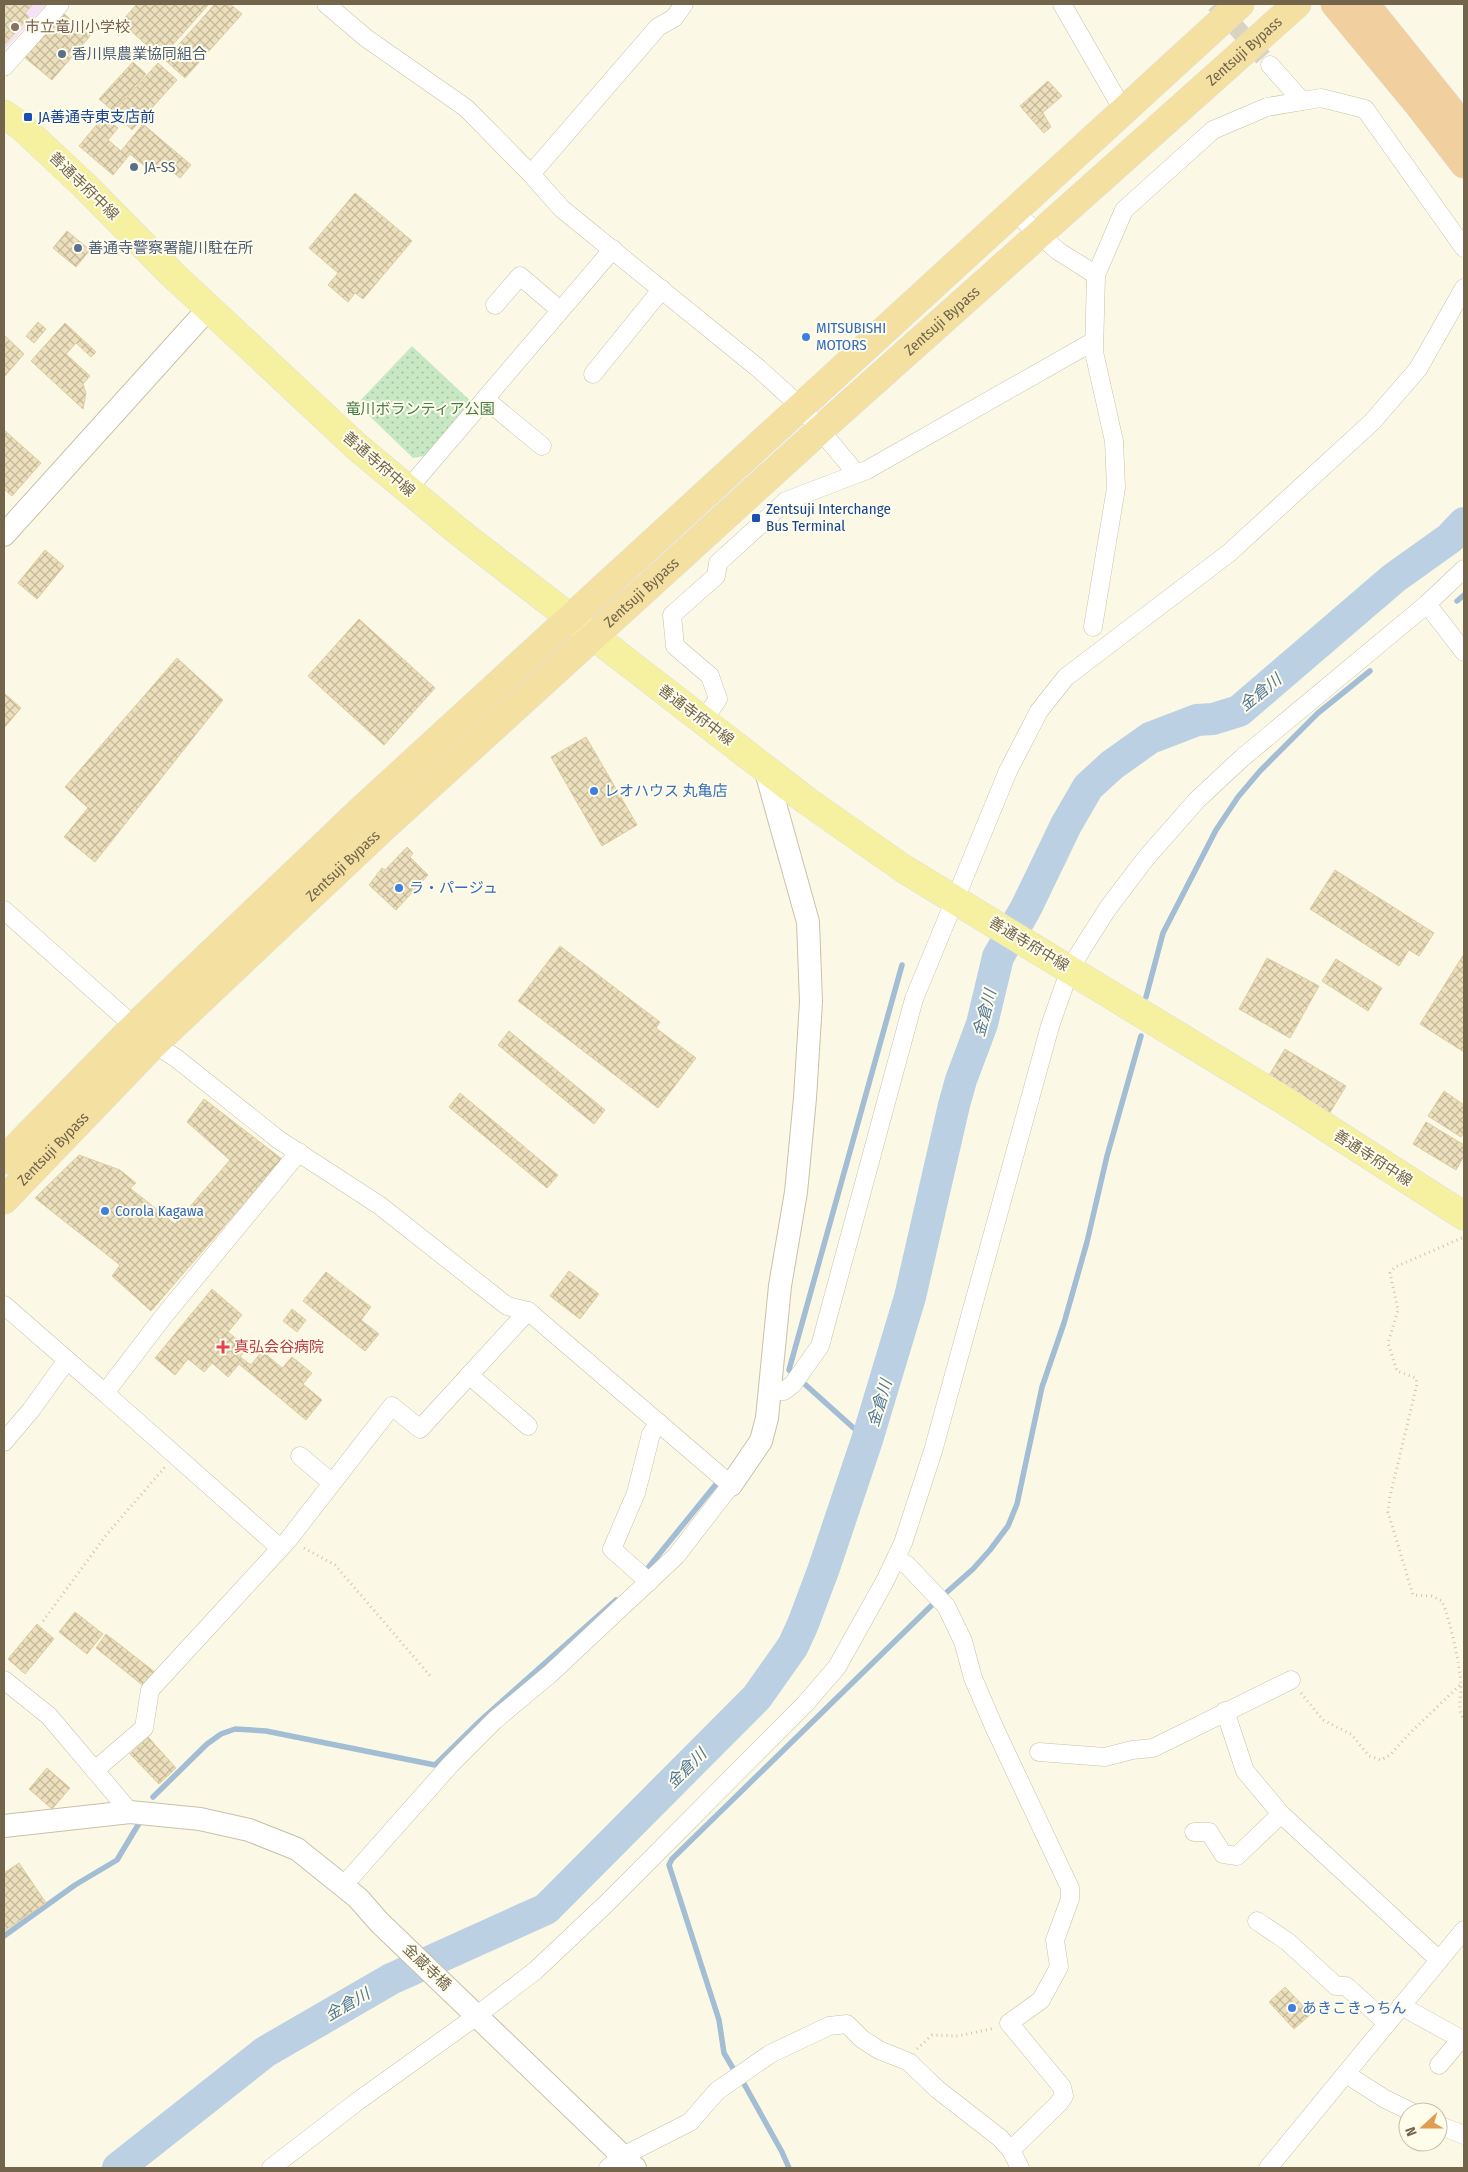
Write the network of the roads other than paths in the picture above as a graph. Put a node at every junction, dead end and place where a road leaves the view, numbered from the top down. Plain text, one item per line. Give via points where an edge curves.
1 (60, 4) edge
2 (326, 4) edge
3 (684, 4) edge
4 (1062, 4) edge
5 (1240, 4) edge
6 (1298, 4) edge
7 (1335, 4) edge
8 (1364, 4) edge
9 (1270, 65) tunnel mouth
10 (4, 67) edge
11 (1302, 101) junction
12 (1124, 110) junction
13 (4, 114) edge
14 (1464, 127) edge
15 (1464, 164) edge
16 (531, 174) junction
17 (1013, 211) junction
18 (1040, 235) junction
19 (1464, 248) edge
20 (612, 249) junction
21 (1096, 275) junction
22 (1464, 288) edge
23 (662, 289) junction
24 (496, 305) dead end
25 (208, 309) junction
26 (560, 310) junction
27 (1094, 341) junction
28 (593, 374) dead end
29 (485, 399) junction
30 (801, 406) junction
31 (821, 429) junction
32 (542, 446) dead end
33 (856, 473) junction
34 (408, 489) junction
35 (4, 535) edge
36 (1464, 569) edge
37 (1427, 604) junction
38 (569, 619) junction
39 (1093, 627) dead end
40 (592, 636) junction
41 (1464, 652) edge
42 (702, 721) junction
43 (765, 768) junction
44 (963, 904) junction
45 (4, 910) edge
46 (1063, 965) junction
47 (134, 1027) junction
48 (154, 1044) junction
49 (299, 1152) junction
50 (4, 1160) edge
51 (4, 1200) edge
52 (1464, 1216) edge
53 (4, 1305) edge
54 (528, 1311) junction
55 (67, 1360) junction
56 (468, 1375) junction
57 (770, 1391) junction
58 (104, 1393) junction
59 (659, 1423) junction
60 (528, 1426) dead end
61 (4, 1442) edge
62 (300, 1456) dead end
63 (332, 1483) junction
64 (731, 1485) junction
65 (284, 1544) junction
66 (896, 1559) junction
67 (644, 1578) junction
68 (4, 1680) edge
69 (1291, 1680) road end
70 (1225, 1712) junction
71 (1039, 1752) dead end
72 (95, 1770) junction
73 (130, 1812) junction
74 (1282, 1814) junction
75 (4, 1826) edge
76 (1194, 1832) dead end
77 (344, 1886) junction
78 (1257, 1921) dead end
79 (1464, 1930) edge
80 (1438, 1959) junction
81 (1401, 2006) junction
82 (476, 2013) junction
83 (1387, 2023) junction
84 (1439, 2065) dead end
85 (1346, 2074) junction
86 (1398, 2105) edge
87 (1448, 2129) edge
88 (1464, 2135) edge
89 (1011, 2150) junction
90 (622, 2164) edge
91 (270, 2168) edge
92 (1020, 2168) edge
93 (1268, 2168) edge

1 - 10 street
2 - 16 street via 366,38 466,108
3 - 16 street via 674,18 658,27
4 - 12 street
5 - 12 highway, Zentsuji Bypass
6 - 18 highway, Zentsuji Bypass
7 - 15 highway
8 - 14 highway
9 - 11 street
11 - 19 street via 1321,98 1365,110
11 - 21 street via 1267,107 1213,130 1124,210
12 - 17 highway, Zentsuji Bypass
13 - 25 main road, 善通寺府中線 via 84,185
16 - 20 street via 562,209
17 - 18 street
17 - 30 highway, Zentsuji Bypass
18 - 21 street via 1058,251
18 - 31 highway, Zentsuji Bypass
20 - 23 street
20 - 26 street
21 - 27 street
22 - 44 street via 1418,369 1372,422 1229,553 1066,677 1039,711 1008,772
23 - 28 street
23 - 30 street
24 - 26 street via 520,276
25 - 34 main road, 善通寺府中線 via 356,446
25 - 35 street
26 - 29 street
27 - 33 street via 867,470
27 - 39 street via 1114,440 1116,488
29 - 32 street
29 - 34 street
30 - 31 street
30 - 38 highway, Zentsuji Bypass
31 - 33 street
31 - 40 highway, Zentsuji Bypass
33 - 42 street via 786,501 718,563 716,576 672,615 675,646 710,676 718,699
34 - 38 main road, 善通寺府中線
36 - 37 street
37 - 41 street
37 - 46 street via 1242,758 1197,800 1146,858
38 - 40 main road, 善通寺府中線
38 - 47 highway, Zentsuji Bypass via 360,811
40 - 42 main road, 善通寺府中線
40 - 48 highway, Zentsuji Bypass
42 - 43 main road, 善通寺府中線
43 - 44 main road, 善通寺府中線 via 904,869
43 - 57 street via 808,922 811,1002 796,1192 780,1286
44 - 46 main road, 善通寺府中線
44 - 57 street via 914,999 820,1346 797,1379 784,1391
45 - 47 street
46 - 52 main road, 善通寺府中線 via 1282,1099
46 - 66 street via 1050,1026 933,1451
47 - 48 street
47 - 50 highway, Zentsuji Bypass
48 - 49 street
48 - 51 highway, Zentsuji Bypass
49 - 54 street via 379,1205 507,1306
49 - 58 street
53 - 55 street
54 - 56 street
54 - 59 street
55 - 58 street
55 - 61 street
56 - 60 street
56 - 63 street via 420,1428 392,1406
57 - 64 street via 761,1440
58 - 65 street
59 - 64 street
59 - 67 street via 651,1434 636,1494 612,1549
62 - 63 street
63 - 65 street
64 - 67 street via 676,1556
65 - 72 street via 150,1690 144,1728
66 - 82 street via 837,1667 805,1704 536,1970
66 - 89 street via 908,1566 946,1606 963,1641 973,1678 995,1729 1070,1888 1070,1899 1055,1940 1059,1967 1041,2000 1010,2023 1062,2087 1064,2096
67 - 77 street via 550,1674 495,1720 458,1757
68 - 72 street via 50,1716
69 - 70 street
70 - 71 street via 1153,1748 1105,1757
70 - 74 street via 1245,1771
72 - 73 street
73 - 75 street, 金蔵寺橋
73 - 77 street, 金蔵寺橋 via 200,1819 249,1830 297,1849
74 - 76 street via 1237,1856 1223,1854 1209,1832
74 - 80 street
77 - 82 street, 金蔵寺橋
78 - 83 street via 1288,1942 1336,1986 1346,1986
79 - 80 street
80 - 81 street
81 - 83 street
81 - 84 street via 1461,2039
82 - 90 street, 金蔵寺橋
82 - 91 street
83 - 85 street
85 - 86 street
85 - 93 street
87 - 88 street
89 - 90 street via 905,2060 879,2050 847,2024 829,2026 770,2054 717,2091 690,2122
89 - 92 street

